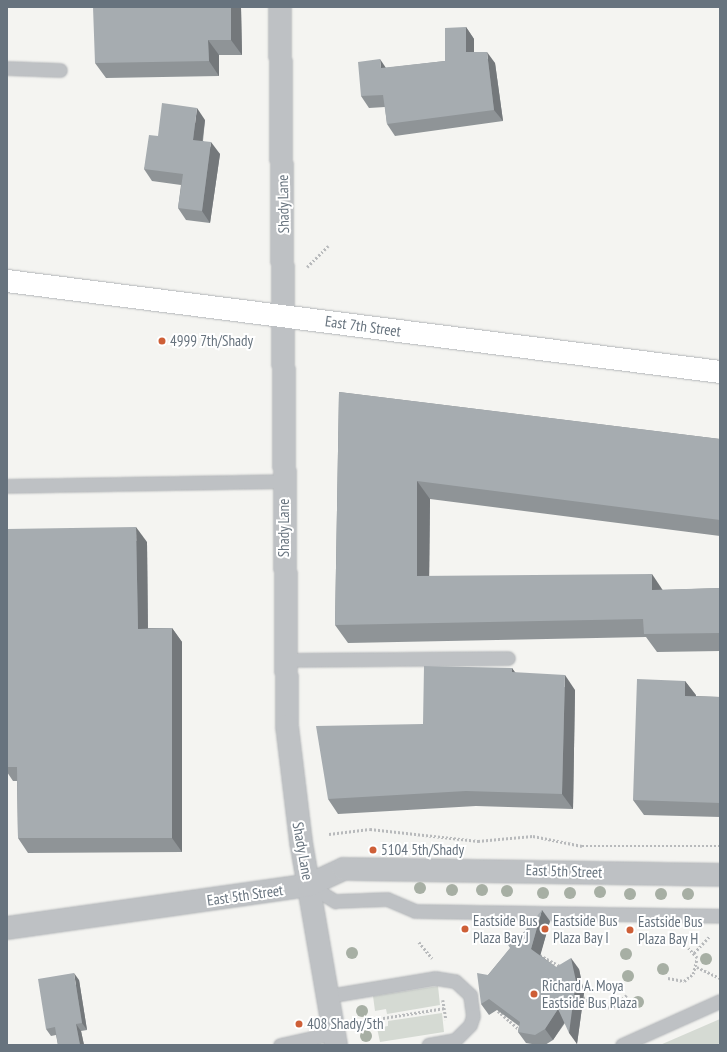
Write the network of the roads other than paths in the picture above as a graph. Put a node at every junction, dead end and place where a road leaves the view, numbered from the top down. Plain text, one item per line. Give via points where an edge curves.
1 (280, 7) edge
2 (7, 68) edge
3 (60, 70) dead end
4 (7, 281) edge
5 (283, 315) junction
6 (719, 373) edge
7 (284, 482) junction
8 (7, 486) edge
9 (508, 658) dead end
10 (285, 660) junction
11 (720, 875) edge
12 (309, 885) junction
13 (720, 916) edge
14 (7, 928) edge
15 (328, 996) junction
16 (720, 1001) edge
17 (335, 1039) edge
18 (280, 1045) edge
19 (428, 1045) edge
20 (622, 1045) edge

1 - 5 street, Shady Lane
2 - 3 lane
4 - 5 main road, East 7th Street
5 - 6 main road, East 7th Street
5 - 7 street, Shady Lane
7 - 8 lane
7 - 10 street, Shady Lane
9 - 10 lane
10 - 12 street, Shady Lane via 290,770
11 - 12 street, East 5th Street via 376,867 344,869
12 - 13 lane via 335,900 387,899 422,911
12 - 14 street, East 5th Street
12 - 15 street, Shady Lane
15 - 17 street, Shady Lane
15 - 19 lane via 434,978 455,981 470,995 473,1016 470,1025 455,1040
16 - 20 lane
17 - 18 lane

